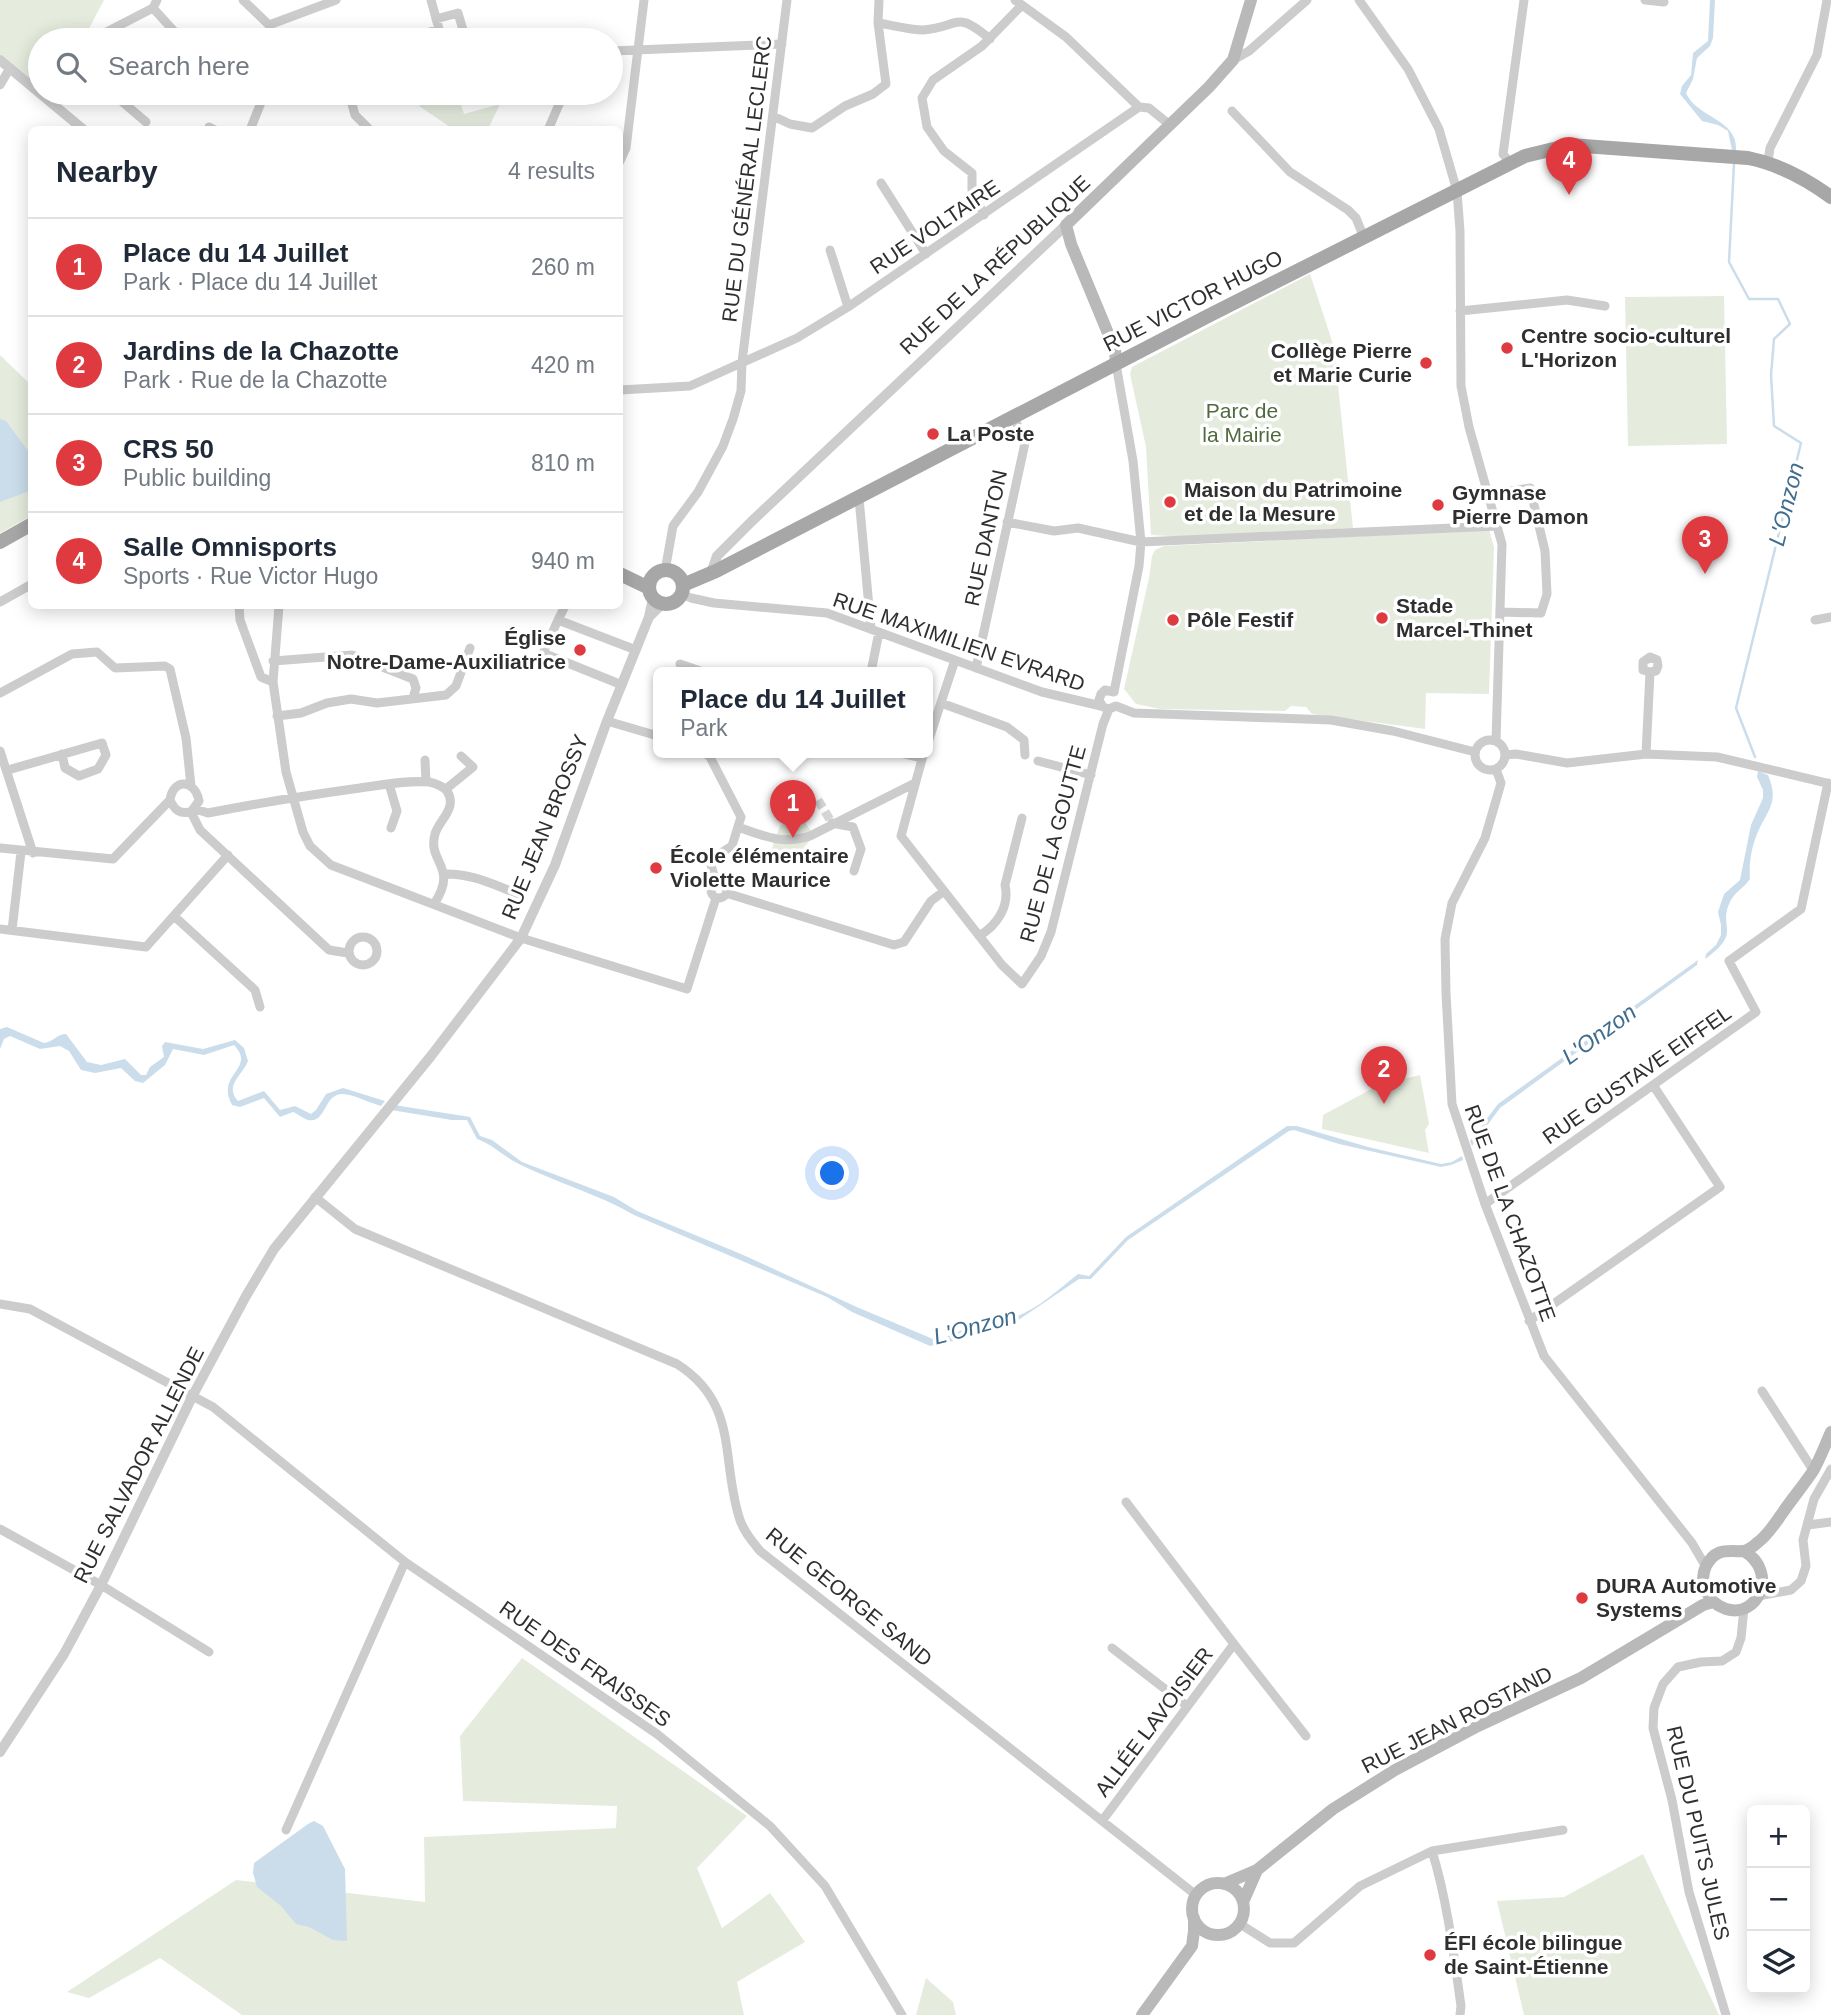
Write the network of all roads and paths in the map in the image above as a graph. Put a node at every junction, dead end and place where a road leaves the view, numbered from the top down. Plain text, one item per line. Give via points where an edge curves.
1 (243, 0) edge
2 (336, 0) edge
3 (431, 0) edge
4 (644, 0) edge
5 (787, 0) edge
6 (879, 0) edge
7 (1251, 0) edge
8 (1307, 0) edge
9 (1359, 0) edge
10 (1524, 0) edge
11 (1645, 0) edge
12 (1827, 0) edge
13 (1664, 2) dead end
14 (1018, 3) edge
15 (155, 4) edge
16 (878, 23) junction
17 (438, 24) junction
18 (112, 28) edge
19 (173, 28) edge
20 (430, 28) edge
21 (439, 28) edge
22 (462, 28) edge
23 (990, 39) junction
24 (782, 44) junction
25 (637, 50) junction
26 (623, 51) edge
27 (0, 60) edge
28 (1233, 60) junction
29 (10, 68) junction
30 (28, 82) edge
31 (0, 85) edge
32 (56, 105) edge
33 (126, 105) edge
34 (260, 105) edge
35 (352, 105) edge
36 (559, 105) edge
37 (1139, 107) junction
38 (1232, 111) dead end
39 (773, 116) junction
40 (146, 122) dead end
41 (1170, 125) junction
42 (80, 126) edge
43 (252, 126) edge
44 (366, 126) edge
45 (550, 126) edge
46 (623, 154) edge
47 (1768, 162) junction
48 (1510, 163) junction
49 (881, 183) dead end
50 (1457, 191) junction
51 (1831, 197) edge
52 (984, 215) junction
53 (1066, 225) junction
54 (1364, 238) junction
55 (830, 250) dead end
56 (926, 254) junction
57 (1605, 306) dead end
58 (848, 307) junction
59 (1460, 311) junction
60 (742, 362) junction
61 (1116, 363) junction
62 (623, 390) edge
63 (1014, 417) junction
64 (1488, 495) junction
65 (859, 498) junction
66 (1007, 522) junction
67 (28, 526) edge
68 (1497, 527) junction
69 (0, 542) edge
70 (1141, 542) junction
71 (665, 570) junction
72 (714, 572) junction
73 (623, 575) edge
74 (28, 586) edge
75 (682, 589) junction
76 (655, 597) junction
77 (0, 602) edge
78 (239, 609) edge
79 (279, 609) edge
80 (564, 609) edge
81 (1500, 612) junction
82 (1831, 617) edge
83 (558, 620) junction
84 (1815, 620) dead end
85 (875, 631) junction
86 (470, 648) dead end
87 (636, 650) junction
88 (955, 660) junction
89 (273, 661) junction
90 (680, 664) dead end
91 (689, 667) edge
92 (871, 667) edge
93 (976, 668) junction
94 (1650, 672) dead end
95 (273, 682) junction
96 (622, 685) junction
97 (1114, 692) junction
98 (0, 693) edge
99 (413, 698) junction
100 (941, 703) junction
101 (1109, 707) junction
102 (276, 716) junction
103 (607, 721) junction
104 (933, 727) edge
105 (653, 735) edge
106 (1496, 741) junction
107 (0, 751) edge
108 (1475, 752) junction
109 (62, 754) junction
110 (1646, 754) junction
111 (1026, 755) dead end
112 (1505, 755) junction
113 (461, 756) dead end
114 (711, 758) edge
115 (922, 758) edge
116 (425, 760) dead end
117 (1038, 761) dead end
118 (1496, 769) junction
119 (8, 770) junction
120 (1091, 775) junction
121 (426, 782) junction
122 (915, 783) junction
123 (1830, 783) edge
124 (389, 784) junction
125 (191, 786) junction
126 (446, 789) junction
127 (292, 797) junction
128 (170, 800) junction
129 (193, 810) junction
130 (1022, 818) dead end
131 (832, 823) junction
132 (738, 827) junction
133 (391, 828) dead end
134 (0, 848) edge
135 (21, 852) junction
136 (33, 853) junction
137 (228, 855) junction
138 (854, 871) dead end
139 (444, 874) junction
140 (716, 883) junction
141 (944, 891) junction
142 (726, 893) junction
143 (519, 894) dead end
144 (716, 898) junction
145 (434, 904) junction
146 (174, 916) junction
147 (0, 929) edge
148 (12, 930) junction
149 (979, 936) junction
150 (520, 938) junction
151 (348, 953) dead end
152 (260, 1007) dead end
153 (1653, 1085) junction
154 (315, 1197) junction
155 (1485, 1204) junction
156 (0, 1304) edge
157 (1529, 1321) junction
158 (1762, 1391) dead end
159 (194, 1395) junction
160 (1831, 1432) edge
161 (1831, 1469) edge
162 (1813, 1470) junction
163 (1126, 1502) dead end
164 (1831, 1522) edge
165 (1808, 1525) junction
166 (0, 1529) edge
167 (1767, 1534) junction
168 (1692, 1543) junction
169 (1744, 1551) junction
170 (1716, 1555) junction
171 (1757, 1560) junction
172 (405, 1562) junction
173 (1706, 1567) junction
174 (1763, 1582) junction
175 (100, 1585) junction
176 (1704, 1588) junction
177 (1779, 1591) junction
178 (1758, 1596) junction
179 (1713, 1602) junction
180 (1744, 1608) junction
181 (1726, 1609) junction
182 (1684, 1617) junction
183 (1741, 1627) junction
184 (1234, 1644) junction
185 (1112, 1648) dead end
186 (209, 1652) dead end
187 (1187, 1706) junction
188 (4, 1736) edge
189 (1306, 1736) dead end
190 (0, 1752) edge
191 (1102, 1821) junction
192 (286, 1830) dead end
193 (1563, 1830) dead end
194 (1432, 1851) junction
195 (1257, 1870) junction
196 (1224, 1884) junction
197 (1196, 1895) junction
198 (1243, 1902) junction
199 (1194, 1917) junction
200 (1240, 1924) junction
201 (1213, 1934) junction
202 (1192, 1945) junction
203 (902, 2015) edge
204 (1142, 2015) edge
205 (1460, 2015) edge
206 (1726, 2015) edge

1 - 2 street via 269,25
3 - 17 street
4 - 25 street
5 - 24 street, RUE DU GÉNÉRAL LECLERC
6 - 16 street
7 - 28 main road, RUE DE LA RÉPUBLIQUE
8 - 28 street via 1250,51
9 - 50 street via 1408,69 1439,129
10 - 48 street via 1503,153
11 - 13 street
12 - 47 street via 1817,55 1770,148
14 - 23 street
14 - 37 street via 1066,37
15 - 18 street
15 - 19 street
16 - 23 street via 922,30 959,21 970,23
16 - 39 street via 886,85 812,128
17 - 20 street
17 - 21 street
17 - 22 street via 458,13
23 - 52 street via 933,80 922,98 927,127 944,152 972,173 972,190
24 - 25 street
24 - 39 street, RUE DU GÉNÉRAL LECLERC
25 - 26 street
25 - 46 street
27 - 29 street
28 - 41 main road, RUE DE LA RÉPUBLIQUE
29 - 30 street
29 - 31 street
32 - 42 street
33 - 40 street
34 - 43 street
35 - 44 street
36 - 45 street
37 - 41 street via 1149,108
37 - 52 street, RUE VOLTAIRE
38 - 54 street via 1290,172 1348,210
39 - 60 street, RUE DU GÉNÉRAL LECLERC
41 - 53 main road, RUE DE LA RÉPUBLIQUE
47 - 48 main road, RUE VICTOR HUGO via 1570,145
47 - 51 main road, RUE VICTOR HUGO
48 - 50 main road, RUE VICTOR HUGO
49 - 56 street
50 - 54 main road, RUE VICTOR HUGO
50 - 59 street
52 - 56 street, RUE VOLTAIRE
53 - 61 main road
53 - 72 street, RUE DE LA RÉPUBLIQUE via 717,556
54 - 61 main road, RUE VICTOR HUGO
55 - 58 street
56 - 58 street, RUE VOLTAIRE
57 - 59 street via 1567,300
58 - 60 street, RUE VOLTAIRE via 797,338
59 - 64 street via 1463,404
60 - 62 street, RUE VOLTAIRE via 690,386
60 - 71 street, RUE DU GÉNÉRAL LECLERC via 741,391 733,419 698,492 673,526
61 - 63 main road, RUE VICTOR HUGO
61 - 70 street
63 - 65 main road, RUE VICTOR HUGO
63 - 66 street, RUE DANTON via 1025,443
64 - 68 street
64 - 81 street via 1530,488 1545,551 1548,594 1541,613
65 - 72 main road, RUE VICTOR HUGO
65 - 85 street
66 - 70 street via 1054,531 1078,528
66 - 93 street, RUE DANTON
67 - 69 main road
68 - 70 street
68 - 81 street via 1502,544
70 - 97 street
71 - 75 main road via 675,573
71 - 76 main road via 655,574
72 - 75 main road, RUE VICTOR HUGO
73 - 76 main road via 639,581
74 - 77 street
75 - 76 main road via 672,603
75 - 85 street, RUE MAXIMILIEN EVRARD via 691,598 714,603 827,613
76 - 87 street, RUE JEAN BROSSY
78 - 95 street via 261,677
79 - 89 street
80 - 83 street
81 - 106 street
82 - 84 street
83 - 87 street
83 - 96 street via 543,653
85 - 88 street, RUE MAXIMILIEN EVRARD
85 - 92 street
86 - 99 street via 456,686 446,695
87 - 96 street, RUE JEAN BROSSY
88 - 93 street, RUE MAXIMILIEN EVRARD
88 - 100 street
89 - 95 street
89 - 99 street via 352,654 413,679
90 - 91 street
93 - 101 street, RUE MAXIMILIEN EVRARD via 1042,692
94 - 110 street
95 - 102 street
96 - 103 street, RUE JEAN BROSSY
97 - 101 street, RUE MAXIMILIEN EVRARD via 1118,700
97 - 101 street, RUE MAXIMILIEN EVRARD via 1103,692 1099,700
98 - 125 street via 72,654 97,652 115,668 164,666 170,669 186,738
99 - 102 street via 377,703 351,699
100 - 104 street
100 - 111 street via 1007,727 1024,740
101 - 108 street, RUE MAXIMILIEN EVRARD via 1134,713 1331,720
101 - 120 street, RUE DE LA GOUTTE
102 - 127 street
103 - 105 street
103 - 150 street, RUE JEAN BROSSY via 555,865
106 - 108 street via 1481,743
106 - 112 street
107 - 119 street
108 - 118 street via 1481,767
109 - 109 street via 102,743 106,755 98,769 79,776 65,768
109 - 119 street
110 - 112 street via 1567,763
110 - 123 street via 1717,757
112 - 118 street
113 - 126 street via 473,767
114 - 132 street via 741,817
115 - 122 street
116 - 121 street
117 - 120 street
118 - 155 street, RUE DE LA CHAZOTTE via 1500,783 1485,838 1452,903 1445,939 1452,1104
119 - 136 street
120 - 149 street, RUE DE LA GOUTTE via 1051,932 1022,984
121 - 124 street
121 - 126 street
122 - 131 street
122 - 141 street via 901,836
123 - 153 street, RUE GUSTAVE EIFFEL via 1801,909 1729,961 1756,1012
124 - 127 street
124 - 133 street via 397,811
125 - 128 street via 176,787
125 - 129 street via 199,801
126 - 139 street via 451,802 434,846
127 - 129 street via 208,813
127 - 145 street via 303,832 320,857 345,872
128 - 129 street via 182,813
128 - 136 street via 113,859
129 - 137 street via 200,830
130 - 149 street via 1000,918
131 - 132 street via 793,841
131 - 138 street via 853,827 861,849
132 - 140 street via 732,846 711,865
134 - 135 street
135 - 136 street
135 - 148 street
137 - 146 street
137 - 151 street via 329,950
139 - 143 street via 478,878
139 - 145 street
140 - 142 street via 724,885
140 - 144 street via 711,892
141 - 142 street via 931,901 904,942 894,945
141 - 149 street
142 - 144 street
144 - 150 street via 688,989
145 - 150 street
146 - 148 street via 146,947
146 - 152 street via 255,990
147 - 148 street
150 - 154 street, RUE JEAN BROSSY
153 - 155 street, RUE GUSTAVE EIFFEL
153 - 157 street via 1720,1187
154 - 159 street, RUE SALVADOR ALLENDE via 274,1249
154 - 191 street, RUE GEORGE SAND via 355,1229 691,1373 718,1411 740,1520 760,1551
155 - 157 street, RUE DE LA CHAZOTTE
156 - 159 street, RUE DES FRAISSES via 30,1309
157 - 168 street, RUE DE LA CHAZOTTE via 1544,1356
158 - 162 street
159 - 172 street, RUE DES FRAISSES
159 - 175 street, RUE SALVADOR ALLENDE
160 - 162 main road
161 - 165 street via 1814,1499
162 - 167 main road
163 - 184 street, ALLÉE LAVOISIER
164 - 165 street
165 - 177 street via 1801,1581 1791,1590
166 - 175 street
167 - 169 main road
167 - 171 main road
168 - 170 street
168 - 173 street, RUE DE LA CHAZOTTE
169 - 170 main road via 1725,1550
169 - 171 main road
170 - 173 main road
171 - 174 main road
172 - 192 street
172 - 203 street, RUE DES FRAISSES via 656,1734 770,1826 825,1886
173 - 176 main road
174 - 177 street
174 - 178 main road
175 - 186 street
175 - 188 street, RUE SALVADOR ALLENDE via 64,1654
176 - 179 main road
176 - 182 main road
177 - 178 street
178 - 180 main road
179 - 181 main road
179 - 182 main road, RUE JEAN ROSTAND
180 - 181 main road
180 - 183 street
181 - 183 street
182 - 195 main road, RUE JEAN ROSTAND via 1581,1678 1395,1770 1333,1809
183 - 206 street, RUE DU PUITS JULES via 1737,1652 1722,1661 1678,1668 1663,1684 1653,1728 1689,1892
184 - 187 street, ALLÉE LAVOISIER
184 - 189 street, ALLÉE LAVOISIER
185 - 187 street
187 - 191 street, ALLÉE LAVOISIER
188 - 190 street, RUE SALVADOR ALLENDE
191 - 197 street, RUE GEORGE SAND
193 - 194 street
194 - 200 street via 1360,1886 1294,1943 1270,1943
194 - 205 street via 1452,1947
195 - 196 main road
195 - 198 main road
196 - 197 main road via 1208,1885
196 - 198 main road via 1236,1890
197 - 199 main road
198 - 200 main road
199 - 201 main road via 1201,1928
199 - 202 main road
200 - 201 main road via 1228,1933
201 - 202 main road
202 - 204 main road

